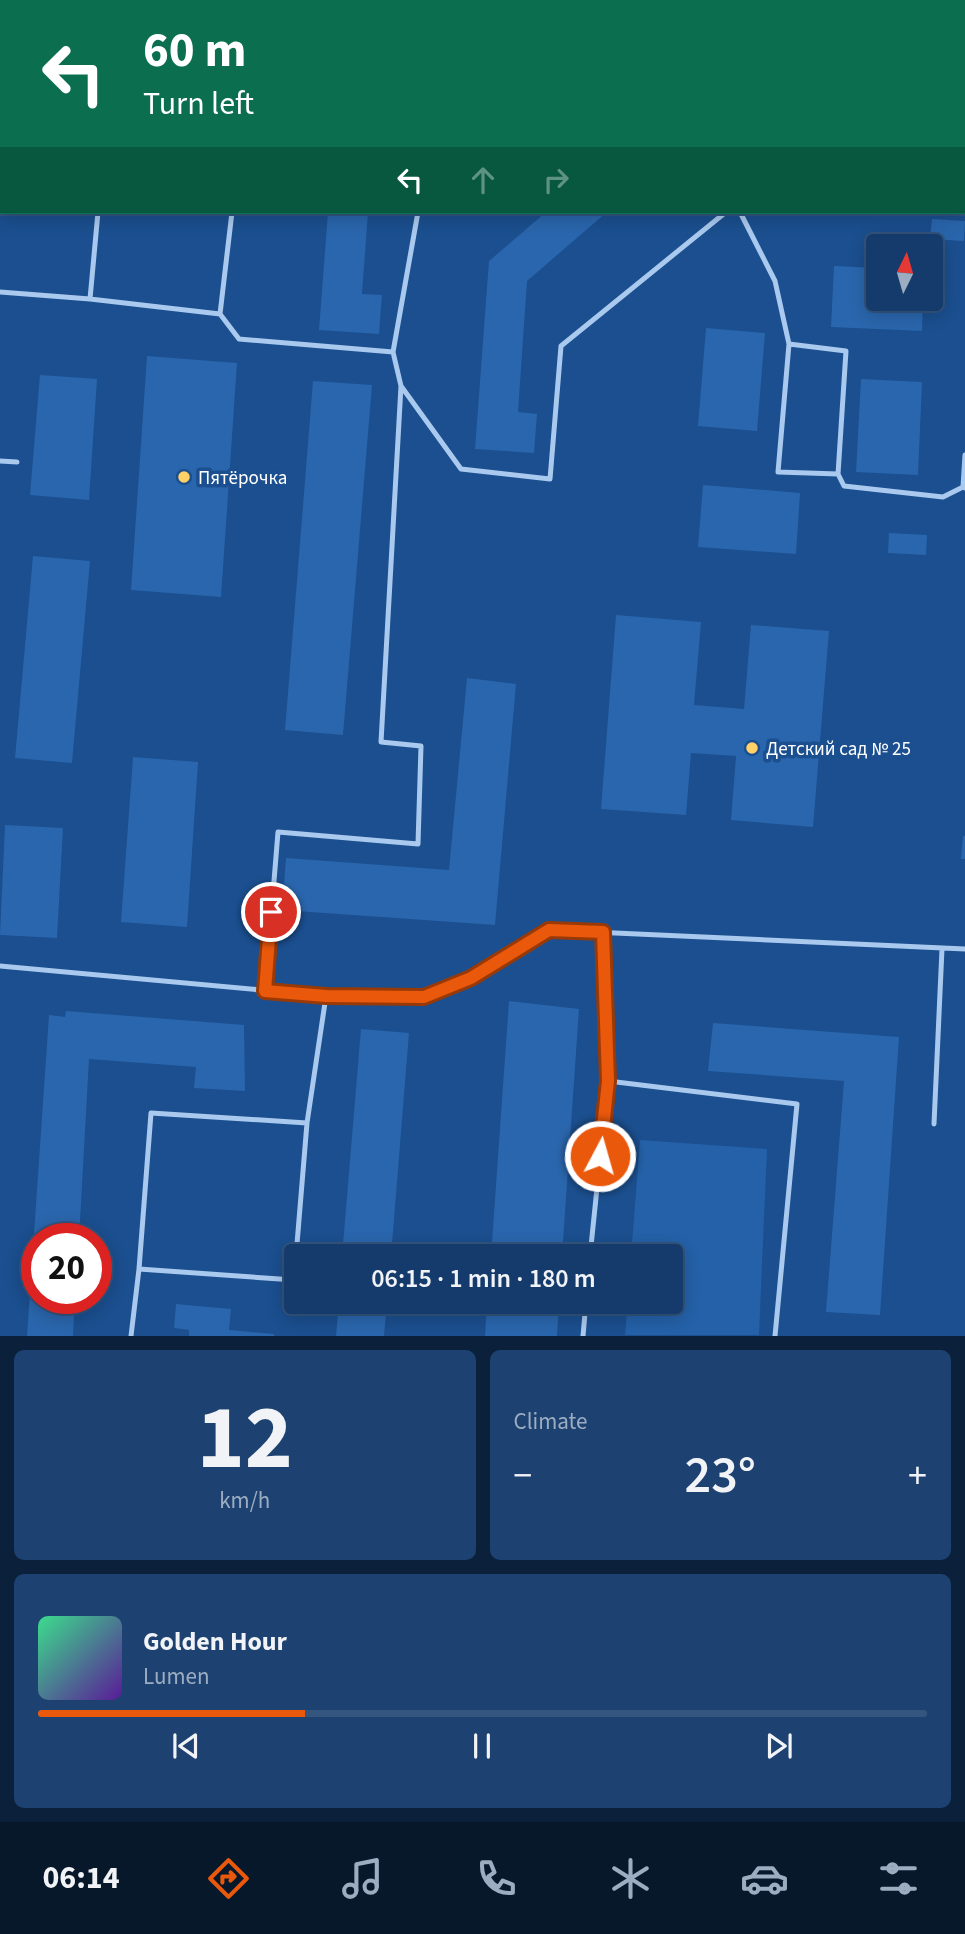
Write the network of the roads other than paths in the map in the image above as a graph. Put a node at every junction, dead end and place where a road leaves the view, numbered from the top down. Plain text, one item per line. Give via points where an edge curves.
1 (98, 214) edge
2 (232, 214) edge
3 (418, 214) edge
4 (724, 214) edge
5 (741, 214) edge
6 (0, 292) edge
7 (90, 299) junction
8 (220, 314) junction
9 (789, 344) junction
10 (393, 352) junction
11 (401, 386) junction
12 (965, 455) edge
13 (0, 461) edge
14 (17, 462) dead end
15 (838, 474) junction
16 (964, 487) edge
17 (603, 932) junction
18 (942, 948) junction
19 (965, 949) edge
20 (0, 966) edge
21 (265, 991) junction
22 (326, 996) junction
23 (608, 1081) junction
24 (307, 1123) junction
25 (934, 1124) dead end
26 (297, 1244) edge
27 (591, 1244) edge
28 (139, 1269) junction
29 (284, 1279) edge
30 (585, 1314) edge
31 (131, 1335) edge
32 (583, 1335) edge
33 (775, 1335) edge

1 - 7 lane
2 - 8 lane
3 - 10 lane
4 - 11 lane via 561,346 550,479 461,469
5 - 9 lane via 775,281
6 - 7 lane
7 - 8 lane
8 - 10 lane via 239,339
9 - 15 lane via 846,351
9 - 15 lane via 778,472
10 - 11 lane
11 - 21 lane via 381,742 421,746 418,844 278,832
12 - 16 lane
13 - 14 lane
15 - 16 lane via 844,486 943,497
17 - 18 lane
17 - 22 lane via 549,930 471,978 424,997
17 - 23 lane
18 - 19 lane
18 - 25 lane
20 - 21 lane
21 - 22 lane
22 - 24 lane
23 - 27 lane
23 - 33 lane via 797,1104
24 - 26 lane
24 - 28 lane via 151,1113
28 - 29 lane
28 - 31 lane
30 - 32 lane

